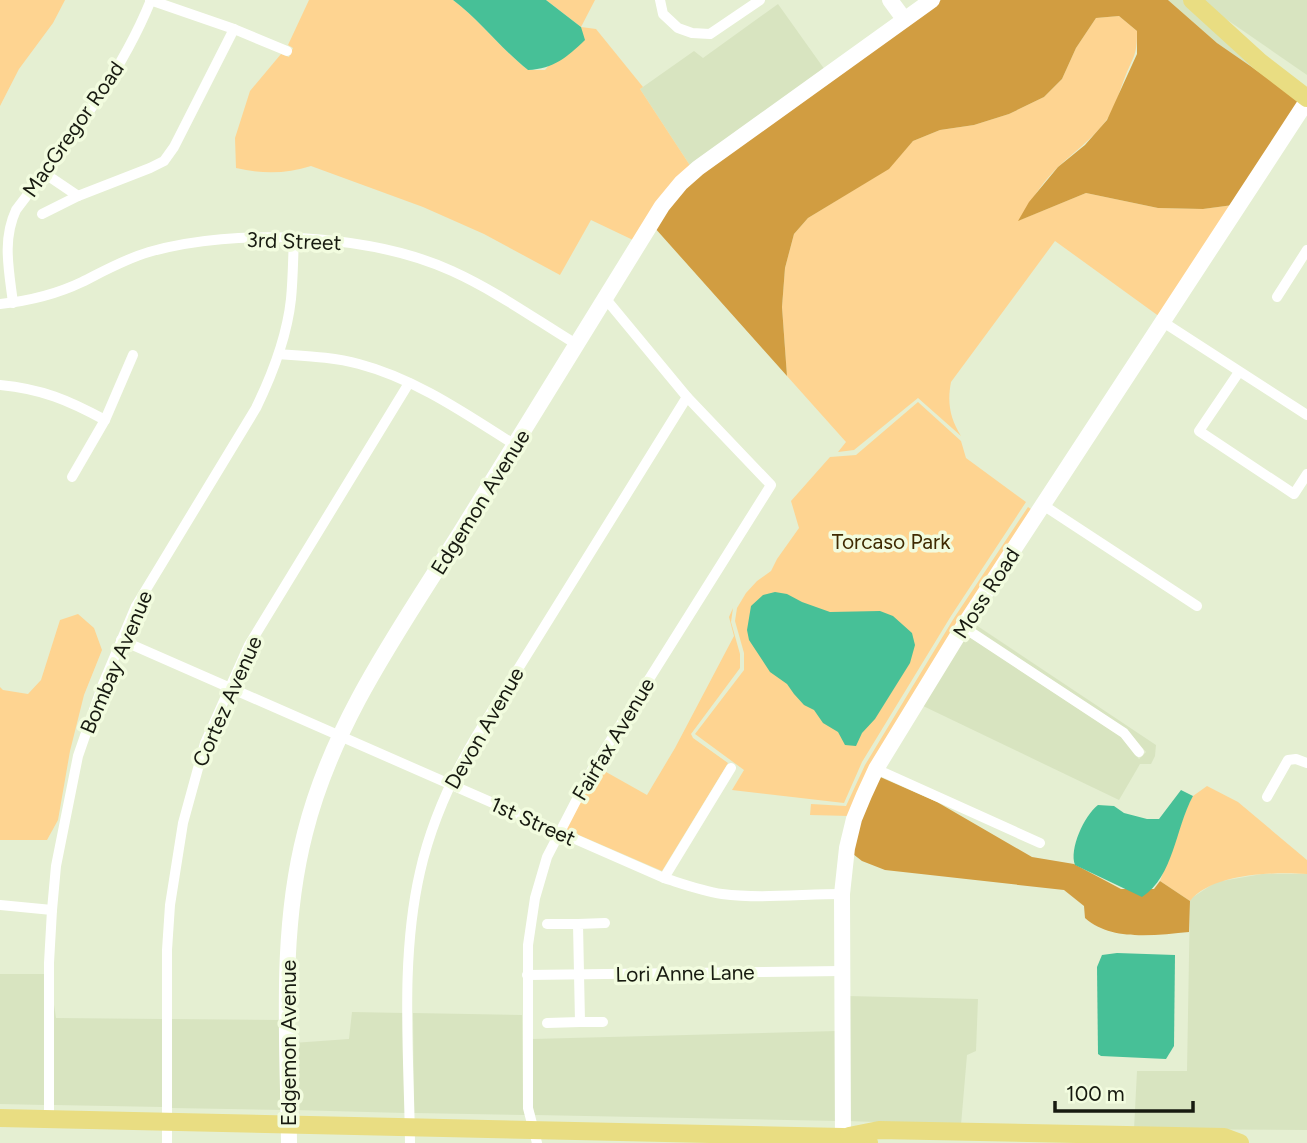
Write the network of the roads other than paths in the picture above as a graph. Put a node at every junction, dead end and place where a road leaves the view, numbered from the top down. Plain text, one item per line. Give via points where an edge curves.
1 (150, 0) edge
2 (660, 0) edge
3 (761, 0) edge
4 (890, 0) edge
5 (932, 0) edge
6 (1192, 0) edge
7 (904, 19) junction
8 (234, 29) junction
9 (287, 51) dead end
10 (1307, 99) edge
11 (44, 173) junction
12 (78, 196) junction
13 (41, 214) dead end
14 (5, 222) edge
15 (294, 238) junction
16 (4, 244) edge
17 (1307, 250) edge
18 (1277, 297) dead end
19 (604, 298) junction
20 (13, 303) junction
21 (0, 304) edge
22 (1163, 322) junction
23 (576, 344) junction
24 (279, 354) junction
25 (133, 355) dead end
26 (1239, 372) junction
27 (410, 383) junction
28 (0, 385) edge
29 (687, 397) junction
30 (1307, 415) edge
31 (105, 420) junction
32 (515, 445) junction
33 (1307, 474) edge
34 (72, 477) dead end
35 (1043, 505) junction
36 (1197, 606) dead end
37 (963, 627) junction
38 (121, 640) junction
39 (229, 687) junction
40 (340, 736) junction
41 (1139, 752) dead end
42 (1307, 763) edge
43 (731, 768) dead end
44 (876, 769) junction
45 (450, 784) junction
46 (1266, 797) dead end
47 (558, 832) junction
48 (1040, 843) dead end
49 (664, 878) junction
50 (842, 894) junction
51 (0, 905) edge
52 (52, 910) junction
53 (605, 923) dead end
54 (547, 924) dead end
55 (578, 924) junction
56 (842, 971) junction
57 (579, 974) junction
58 (527, 975) junction
59 (580, 1022) junction
60 (603, 1022) dead end
61 (547, 1023) dead end
62 (0, 1118) edge
63 (49, 1119) junction
64 (167, 1121) junction
65 (289, 1124) junction
66 (410, 1135) edge
67 (536, 1136) edge
68 (842, 1140) edge
69 (1180, 1140) edge
70 (167, 1143) edge
71 (289, 1143) edge
72 (869, 1143) edge
73 (1240, 1143) edge

1 - 8 street
1 - 11 street, MacGregor Road via 118,67
2 - 3 street via 663,14 678,28 710,34
4 - 7 street
5 - 7 street, Edgemon Avenue
6 - 10 main road
7 - 19 street, Edgemon Avenue via 681,183
8 - 9 street
8 - 12 street via 164,161
10 - 22 street, Moss Road
11 - 12 street
11 - 14 street, MacGregor Road
12 - 13 street
14 - 16 street, MacGregor Road
15 - 20 street, 3rd Street via 182,244 118,263 52,294
15 - 23 street, 3rd Street via 411,255 479,284
15 - 24 street, Bombay Avenue via 291,299
16 - 20 street, MacGregor Road
17 - 18 street
19 - 23 street, Edgemon Avenue
19 - 29 street
20 - 21 street, 3rd Street
22 - 26 street
22 - 35 street, Moss Road
23 - 32 street, Edgemon Avenue
24 - 27 street via 356,363
24 - 38 street, Bombay Avenue via 256,408 157,569
25 - 31 street
26 - 30 street
26 - 33 street via 1199,431 1294,494
27 - 32 street
27 - 39 street, Cortez Avenue via 270,609
28 - 31 street via 48,393
29 - 45 street, Devon Avenue
29 - 47 street, Fairfax Avenue via 771,485
31 - 34 street
32 - 40 street, Edgemon Avenue via 366,685
35 - 36 street
35 - 37 street, Moss Road
37 - 41 street via 1124,733
37 - 44 street, Moss Road
38 - 39 street, 1st Street
38 - 52 street, Bombay Avenue via 78,756 58,852
39 - 40 street, 1st Street
39 - 64 street, Cortez Avenue via 205,743 174,870 167,950
40 - 45 street, 1st Street
40 - 65 street, Edgemon Avenue via 312,808 294,885 288,946
42 - 46 street via 1288,760
43 - 49 street
44 - 48 street
44 - 50 street, Moss Road via 854,819
45 - 47 street, 1st Street
45 - 66 street, Devon Avenue via 429,838 414,904 408,976
47 - 49 street, 1st Street
47 - 58 street, Fairfax Avenue via 535,898
49 - 50 street, 1st Street via 721,894
50 - 56 street, Moss Road
51 - 52 street
52 - 63 street, Bombay Avenue
53 - 55 street
54 - 55 street
55 - 57 street
56 - 57 street, Lori Anne Lane
56 - 68 street, Moss Road
57 - 58 street, Lori Anne Lane
57 - 59 street
58 - 67 street, Fairfax Avenue via 528,1108
59 - 60 street
59 - 61 street
62 - 63 main road
63 - 64 main road
64 - 65 main road
64 - 70 street, Cortez Avenue
65 - 66 main road
65 - 71 street, Edgemon Avenue
66 - 67 main road
67 - 68 main road
68 - 69 main road via 879,1130
68 - 72 main road
69 - 73 main road via 1224,1137

